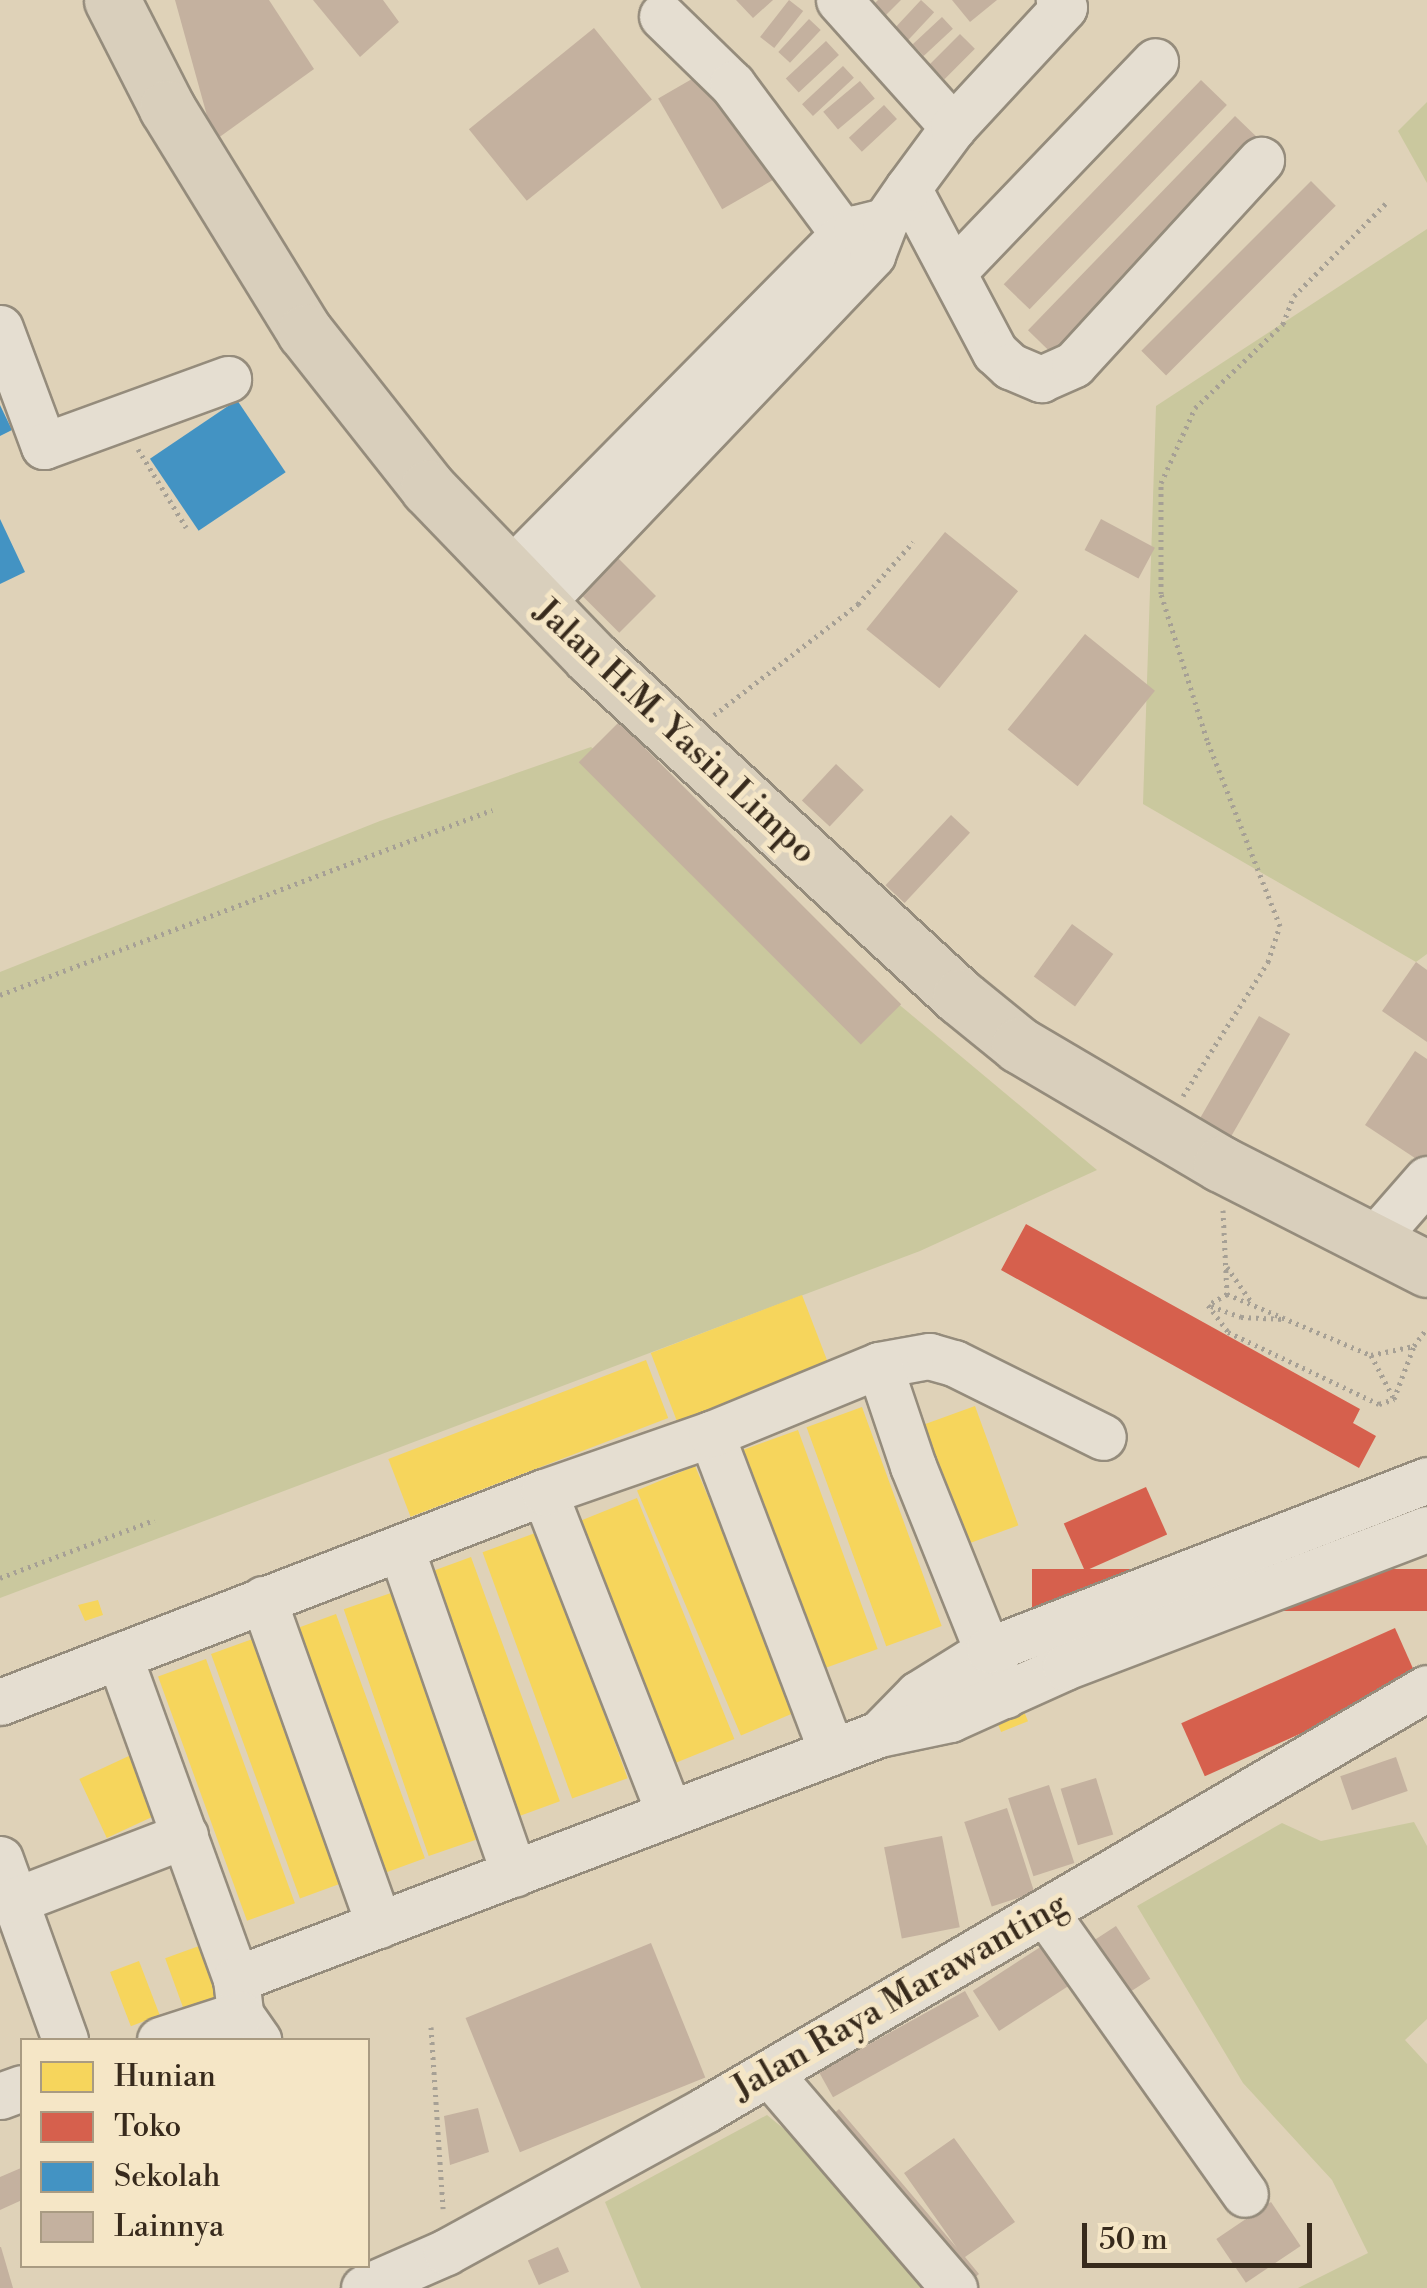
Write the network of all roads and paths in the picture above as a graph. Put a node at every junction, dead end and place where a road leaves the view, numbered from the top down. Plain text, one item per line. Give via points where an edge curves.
1 (112, 0) edge
2 (839, 0) edge
3 (1059, 0) edge
4 (662, 16) dead end
5 (1156, 61) dead end
6 (953, 127) junction
7 (1261, 160) dead end
8 (1387, 202) dead end
9 (880, 215) junction
10 (953, 272) junction
11 (0, 328) edge
12 (228, 379) dead end
13 (121, 421) junction
14 (186, 527) dead end
15 (913, 542) dead end
16 (523, 590) junction
17 (686, 740) junction
18 (492, 810) dead end
19 (0, 995) edge
20 (1162, 1129) junction
21 (1220, 1164) junction
22 (1427, 1179) edge
23 (1371, 1243) junction
24 (1225, 1264) junction
25 (1427, 1269) edge
26 (1227, 1294) junction
27 (1208, 1305) junction
28 (1254, 1306) junction
29 (1286, 1319) junction
30 (1427, 1328) edge
31 (1414, 1346) junction
32 (1371, 1355) junction
33 (879, 1365) junction
34 (1394, 1399) junction
35 (711, 1434) junction
36 (1103, 1437) dead end
37 (1427, 1480) edge
38 (544, 1492) junction
39 (154, 1520) dead end
40 (1427, 1529) edge
41 (400, 1550) junction
42 (0, 1578) edge
43 (262, 1599) junction
44 (1057, 1647) junction
45 (988, 1650) junction
46 (119, 1656) junction
47 (1005, 1695) junction
48 (1424, 1698) edge
49 (0, 1702) edge
50 (879, 1734) junction
51 (832, 1752) junction
52 (668, 1812) junction
53 (185, 1835) junction
54 (0, 1859) edge
55 (514, 1874) junction
56 (16, 1900) junction
57 (1046, 1913) junction
58 (380, 1925) junction
59 (245, 2011) edge
60 (431, 2026) dead end
61 (64, 2038) edge
62 (166, 2038) edge
63 (769, 2074) junction
64 (1245, 2194) dead end
65 (446, 2252) junction
66 (364, 2288) edge
67 (954, 2288) edge

1 - 16 main road, Jalan H.M. Yasin Limpo via 167,108 305,332 383,435
2 - 6 street
3 - 6 street via 1064,6
4 - 9 street
5 - 10 street
6 - 9 street
7 - 10 street via 1060,374 1042,379 1002,359
8 - 20 path via 1294,296 1283,324 1195,408 1161,483 1161,594 1206,740 1280,926 1268,962
9 - 10 street
9 - 16 street
11 - 13 street via 44,446
12 - 13 street
13 - 14 path
15 - 17 path via 858,604 746,686
16 - 17 main road, Jalan H.M. Yasin Limpo
17 - 20 main road, Jalan H.M. Yasin Limpo via 988,1020
18 - 19 path
20 - 21 main road, Jalan H.M. Yasin Limpo
21 - 23 main road, Jalan H.M. Yasin Limpo
21 - 24 path
22 - 23 street
23 - 25 main road, Jalan H.M. Yasin Limpo
24 - 26 path
24 - 28 path
26 - 27 path
26 - 28 path
27 - 29 path via 1241,1318
27 - 34 path via 1228,1332 1378,1404
28 - 29 path
29 - 32 path
30 - 31 path
31 - 32 path
31 - 34 path
32 - 34 path
33 - 35 street
33 - 36 street via 929,1356 954,1363
33 - 45 street
35 - 38 street
35 - 51 street
37 - 44 street
38 - 41 street
38 - 52 street
39 - 42 path
40 - 44 street
41 - 43 street
41 - 55 street
43 - 46 street
43 - 58 street
44 - 45 street
44 - 47 street
45 - 47 street
45 - 50 street via 918,1694
46 - 49 street
46 - 53 street
47 - 50 street via 934,1725
48 - 57 street, Jalan Raya Marawanting
50 - 51 street
51 - 52 street
52 - 55 street
53 - 56 street
53 - 59 street
54 - 56 street
55 - 58 street
56 - 61 street
57 - 63 street, Jalan Raya Marawanting
57 - 64 street
58 - 59 street
59 - 62 street
60 - 65 path
63 - 65 street, Jalan Raya Marawanting
63 - 67 street
65 - 66 street, Jalan Raya Marawanting

